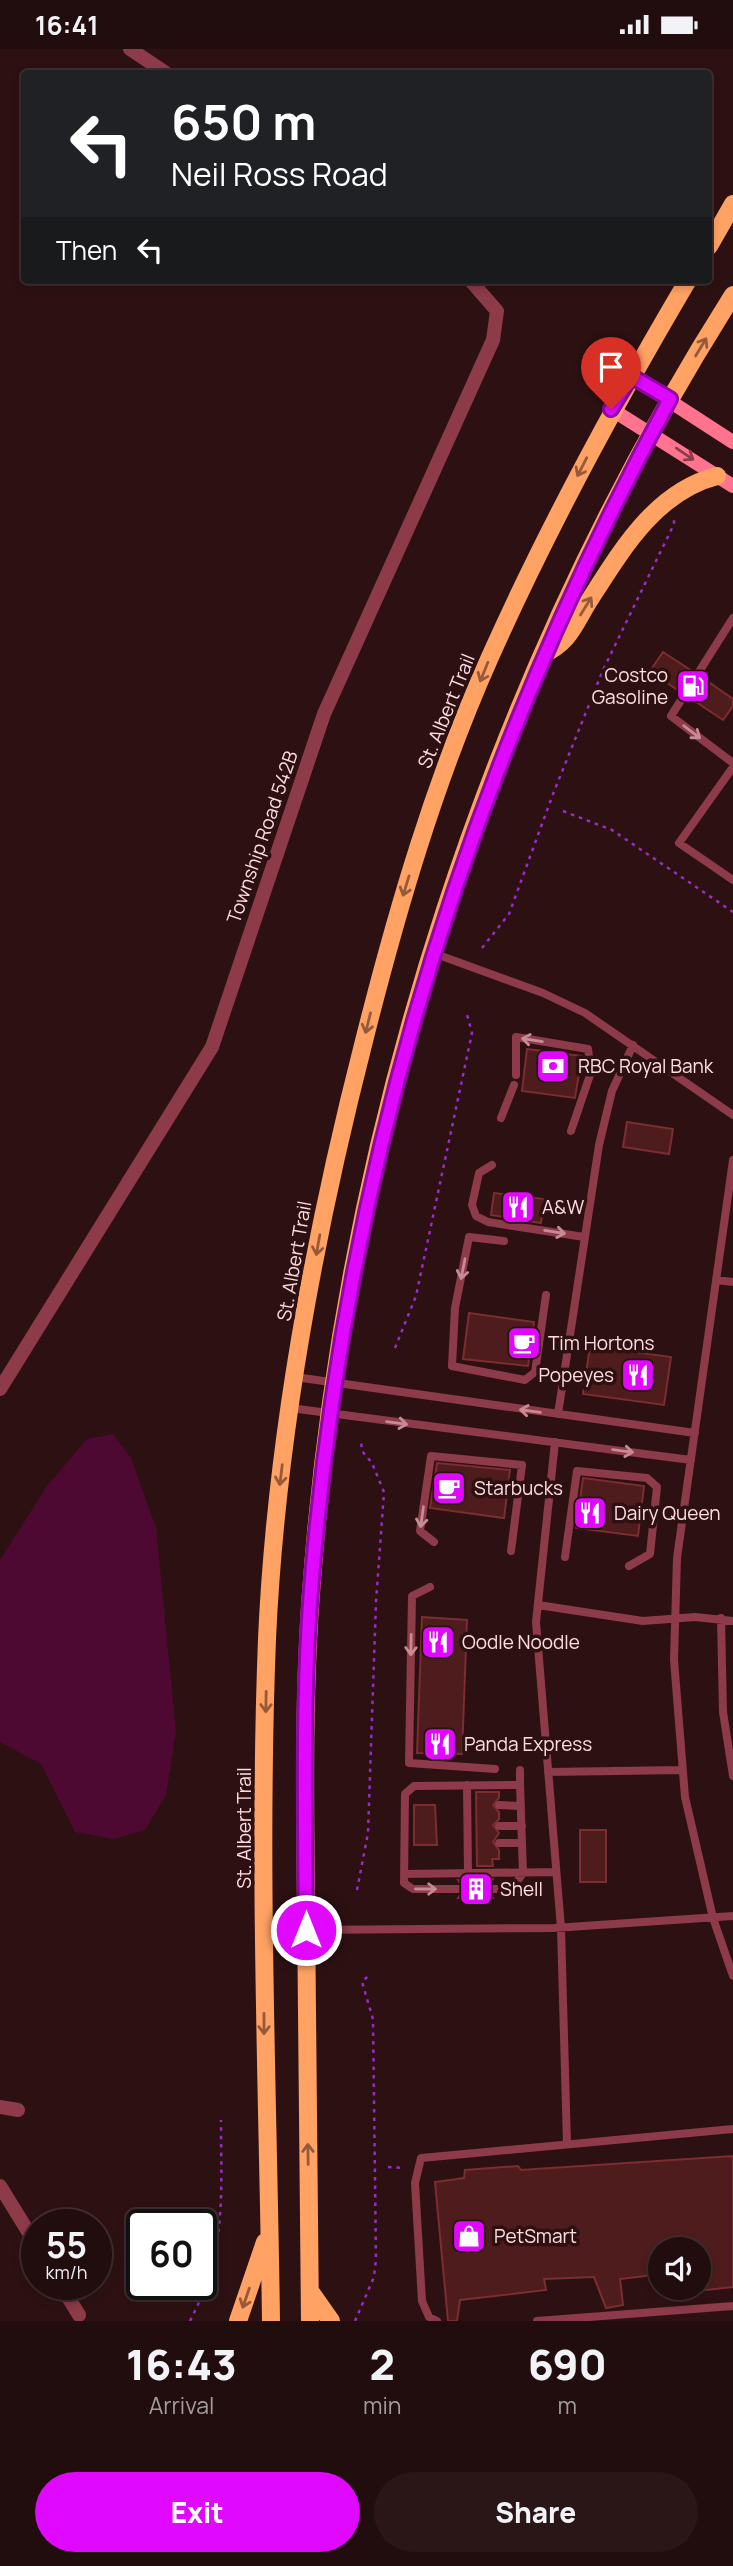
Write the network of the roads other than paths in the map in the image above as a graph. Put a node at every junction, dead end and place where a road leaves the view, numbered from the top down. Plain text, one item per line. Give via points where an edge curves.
1 (130, 49) edge
2 (162, 70) edge
3 (733, 204) edge
4 (712, 241) edge
5 (473, 284) edge
6 (686, 284) edge
7 (733, 295) edge
8 (631, 376) junction
9 (670, 399) junction
10 (611, 409) junction
11 (652, 432) junction
12 (733, 442) edge
13 (717, 476) junction
14 (733, 486) edge
15 (733, 618) edge
16 (542, 655) junction
17 (733, 765) edge
18 (733, 880) edge
19 (432, 952) junction
20 (633, 1045) junction
21 (516, 1075) dead end
22 (514, 1085) dead end
23 (733, 1115) edge
24 (501, 1118) dead end
25 (571, 1131) dead end
26 (733, 1160) edge
27 (492, 1165) dead end
28 (584, 1237) junction
29 (504, 1241) dead end
30 (716, 1280) junction
31 (733, 1282) edge
32 (546, 1295) dead end
33 (295, 1377) junction
34 (334, 1384) junction
35 (0, 1389) edge
36 (290, 1408) junction
37 (329, 1414) junction
38 (558, 1414) junction
39 (695, 1433) junction
40 (555, 1442) junction
41 (691, 1460) junction
42 (434, 1542) dead end
43 (511, 1551) dead end
44 (565, 1557) dead end
45 (629, 1566) dead end
46 (429, 1587) dead end
47 (538, 1605) junction
48 (721, 1618) junction
49 (674, 1620) junction
50 (733, 1621) edge
51 (495, 1769) dead end
52 (520, 1770) dead end
53 (682, 1770) junction
54 (548, 1772) junction
55 (733, 1776) edge
56 (467, 1785) junction
57 (520, 1785) junction
58 (499, 1805) dead end
59 (521, 1806) junction
60 (499, 1826) dead end
61 (522, 1826) junction
62 (499, 1843) dead end
63 (522, 1843) junction
64 (556, 1872) junction
65 (468, 1873) junction
66 (523, 1873) junction
67 (404, 1874) junction
68 (458, 1889) dead end
69 (493, 1889) dead end
70 (733, 1916) edge
71 (713, 1919) junction
72 (561, 1928) junction
73 (306, 1930) junction
74 (733, 1976) edge
75 (0, 2106) edge
76 (18, 2110) dead end
77 (733, 2129) edge
78 (567, 2144) junction
79 (0, 2186) edge
80 (21, 2220) edge
81 (270, 2229) junction
82 (310, 2291) junction
83 (70, 2300) edge
84 (733, 2306) edge
85 (79, 2315) dead end
86 (238, 2321) edge
87 (271, 2321) edge
88 (310, 2321) edge
89 (331, 2321) edge
90 (437, 2321) edge
91 (537, 2321) edge

1 - 2 street
3 - 4 main road
5 - 35 street, Township Road 542B via 497,311 493,340 324,714 212,1047
6 - 8 main road, St. Albert Trail
9 -> 7 main road
8 - 9 main road
8 - 10 main road, St. Albert Trail
9 - 11 main road
9 - 12 main road
10 - 11 main road
10 -> 33 main road, St. Albert Trail via 490,657 428,813 348,1097
11 -> 13 main road
11 - 16 main road
13 - 14 main road
16 -> 13 main road via 561,646 643,524 681,488
15 -> 17 lane via 671,716
16 - 19 main road
17 - 18 lane via 679,843
19 - 20 lane via 566,1003
19 - 34 main road via 379,1147
20 - 23 lane
20 - 28 lane via 612,1091 598,1145
25 -> 21 lane via 591,1072 588,1049 516,1037
22 - 24 lane
26 - 30 lane
27 -> 28 lane via 479,1173 472,1205 476,1216
28 - 38 lane
29 -> 32 lane via 468,1237 455,1308 452,1366 526,1380 534,1372
30 - 31 lane
30 - 39 lane
33 - 34 lane
33 - 36 main road, St. Albert Trail
34 - 37 main road
38 -> 34 lane
36 - 37 lane
36 -> 81 main road, St. Albert Trail via 267,1637 264,2088
37 -> 40 lane
37 - 73 main road via 311,1596 304,1763
38 - 39 lane
39 - 41 lane
40 -> 41 lane
40 - 47 lane
41 - 49 lane via 677,1558
43 -> 42 lane via 522,1465 431,1456 420,1531
44 - 45 lane via 577,1471 647,1478 657,1487 650,1554
46 -> 51 lane via 412,1596 409,1763
47 - 49 lane via 643,1621
47 - 54 lane
48 - 49 lane
48 - 50 lane
48 - 55 lane via 723,1713
49 - 53 lane
52 - 57 lane
53 - 54 lane
53 - 71 lane
54 - 64 lane
56 - 57 lane
56 - 65 lane via 472,1804
56 - 67 lane via 408,1789
57 - 59 lane
58 - 59 lane
59 - 61 lane
60 - 61 lane
61 - 63 lane
62 - 63 lane
63 - 66 lane
64 - 66 lane
64 - 72 lane
65 - 66 lane
65 - 67 lane
66 - 69 lane via 512,1889
67 -> 68 lane via 404,1883 414,1889
70 - 71 lane
71 - 72 lane
71 - 74 lane
72 - 73 lane
72 - 78 lane
82 -> 73 main road
75 - 76 street
77 - 78 lane
78 - 90 lane via 421,2158 415,2183 422,2301 429,2317
79 - 80 street
81 -> 86 main road
81 - 87 main road, St. Albert Trail
82 - 88 main road
82 - 89 main road
83 - 85 street
84 - 91 lane

